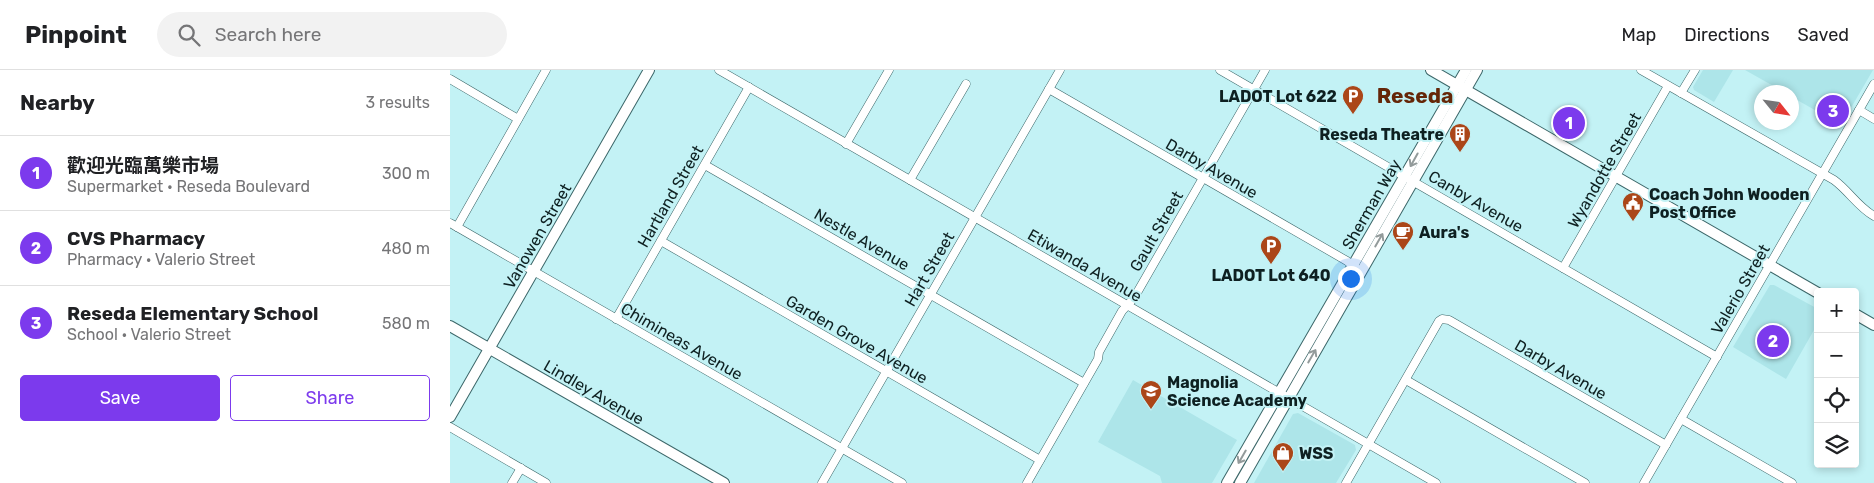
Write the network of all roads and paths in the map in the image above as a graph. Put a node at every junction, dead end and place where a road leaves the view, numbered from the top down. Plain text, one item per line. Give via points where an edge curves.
1 (546, 70) edge
2 (648, 70) edge
3 (719, 70) edge
4 (889, 70) edge
5 (1060, 70) edge
6 (1220, 70) edge
7 (1265, 70) edge
8 (1431, 70) edge
9 (1466, 70) edge
10 (1477, 70) edge
11 (1641, 70) edge
12 (1695, 70) edge
13 (450, 80) edge
14 (966, 84) dead end
15 (1874, 84) edge
16 (1668, 86) junction
17 (749, 87) junction
18 (1461, 87) junction
19 (1048, 89) junction
20 (1254, 89) junction
21 (1681, 93) junction
22 (1859, 110) junction
23 (518, 119) junction
24 (1874, 119) edge
25 (846, 144) junction
26 (705, 165) junction
27 (1822, 174) junction
28 (1616, 176) junction
29 (1203, 178) junction
30 (1409, 178) junction
31 (910, 180) junction
32 (1874, 216) edge
33 (974, 218) junction
34 (453, 225) edge
35 (661, 242) junction
36 (1770, 265) junction
37 (1563, 268) junction
38 (1357, 269) junction
39 (534, 271) junction
40 (1814, 291) edge
41 (930, 294) junction
42 (1128, 305) junction
43 (1859, 316) edge
44 (616, 319) junction
45 (1874, 325) edge
46 (450, 326) edge
47 (489, 348) junction
48 (1716, 357) junction
49 (886, 371) junction
50 (1406, 380) junction
51 (1084, 383) junction
52 (1284, 395) junction
53 (450, 417) edge
54 (1681, 419) junction
55 (450, 427) edge
56 (1369, 444) junction
57 (1666, 445) junction
58 (842, 449) junction
59 (1040, 460) junction
60 (520, 468) junction
61 (512, 483) edge
62 (546, 483) edge
63 (724, 483) edge
64 (822, 483) edge
65 (902, 483) edge
66 (1027, 483) edge
67 (1227, 483) edge
68 (1240, 483) edge
69 (1346, 483) edge
70 (1436, 483) edge
71 (1585, 483) edge
72 (1644, 483) edge
73 (1792, 483) edge

1 - 23 street
2 - 39 main road, Vanowen Street
3 - 17 street, Etiwanda Avenue
4 - 25 street
5 - 19 street, Hart Street
6 - 20 street, Canby Avenue
7 - 20 street, Gault Street
8 - 18 main road
9 - 18 main road, Sherman Way
10 - 18 main road, Sherman Way
11 - 16 street
12 - 21 street
13 - 23 street
14 - 31 street
15 - 22 street, Valerio Street
16 - 21 street
16 - 28 street, Wyandotte Street
17 - 25 street, Etiwanda Avenue
17 - 26 street, Hartland Street
18 - 28 main road
18 - 30 main road, Sherman Way
19 - 29 street, Darby Avenue
19 - 33 street, Hart Street
20 - 29 street, Gault Street
20 - 30 street, Canby Avenue
21 - 27 street
22 - 24 street
22 - 27 street, Valerio Street
23 - 34 street
25 - 31 street, Etiwanda Avenue
26 - 35 street, Hartland Street
26 - 41 street, Nestle Avenue
27 - 32 street via 1841,186 1861,208
27 - 36 street, Valerio Street
28 - 36 main road
28 - 37 street, Wyandotte Street
29 - 38 street, Darby Avenue
29 - 42 street, Gault Street
30 - 37 street, Canby Avenue
30 - 38 main road, Sherman Way
31 - 33 street, Etiwanda Avenue
33 - 41 street, Hart Street
33 - 42 street, Etiwanda Avenue
34 - 39 street, Chimineas Avenue
35 - 44 street, Hartland Street
35 - 49 street, Garden Grove Avenue
36 - 40 main road
36 - 48 street, Valerio Street
37 - 48 street, Canby Avenue
38 - 52 main road, Sherman Way
39 - 44 street, Chimineas Avenue
39 - 47 main road, Vanowen Street
41 - 49 street, Hart Street
41 - 51 street, Nestle Avenue
42 - 51 street, Gault Street
42 - 52 street, Etiwanda Avenue
43 - 45 main road
44 - 58 street, Chimineas Avenue
46 - 47 main road, Lindley Avenue
47 - 53 main road, Vanowen Street
47 - 63 main road, Lindley Avenue
48 - 54 street, Valerio Street
49 - 58 street, Hart Street
49 - 59 street, Garden Grove Avenue
50 - 56 street
50 - 57 street, Darby Avenue via 1439,322 1449,320
50 - 71 street
51 - 59 street, Gault Street
52 - 56 street, Etiwanda Avenue
52 -> 67 main road, Sherman Way
52 - 68 main road, Sherman Way
54 - 57 street, Valerio Street
54 - 73 street
55 - 60 street
56 - 69 street
56 - 70 street, Etiwanda Avenue
57 - 72 street, Valerio Street
58 - 64 street, Hart Street
58 - 65 street, Chimineas Avenue
59 - 66 street, Gault Street
60 - 61 street
60 - 62 street

